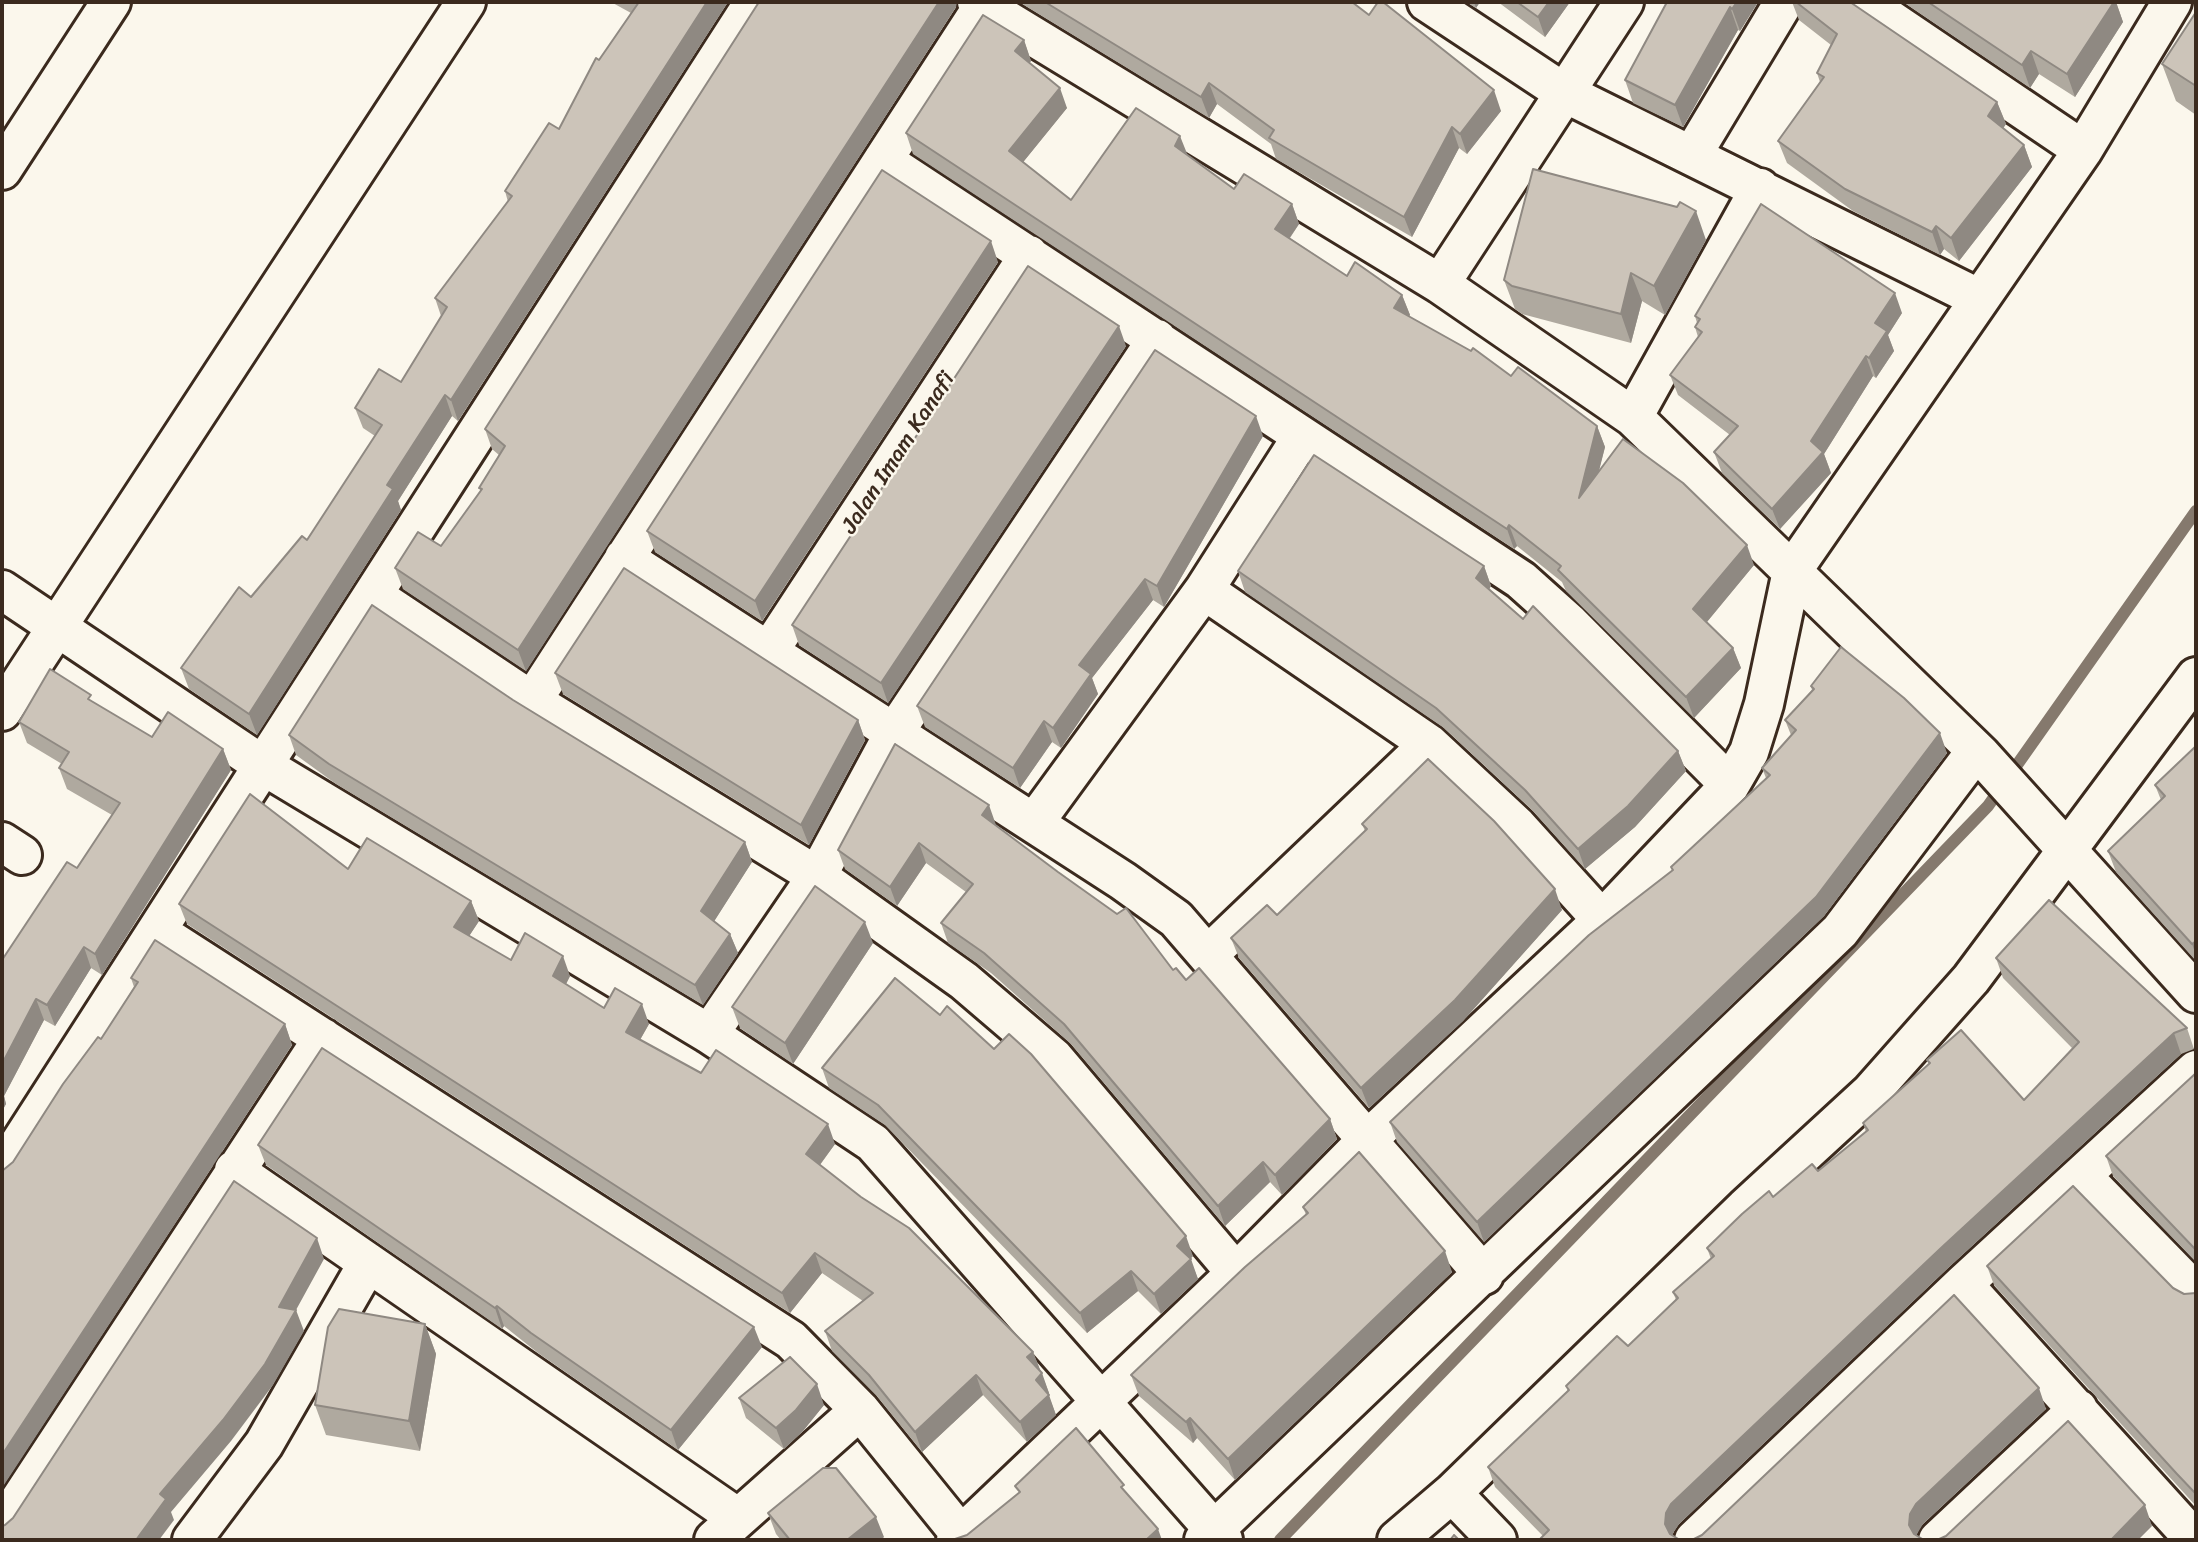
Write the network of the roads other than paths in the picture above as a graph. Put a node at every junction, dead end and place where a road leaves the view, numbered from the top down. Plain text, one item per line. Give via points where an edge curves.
1 (111, 2) edge
2 (466, 2) edge
3 (754, 2) edge
4 (1427, 2) edge
5 (1624, 2) edge
6 (1784, 2) edge
7 (1864, 2) edge
8 (2172, 2) edge
9 (980, 4) edge
10 (1563, 92) junction
11 (2083, 150) junction
12 (1692, 155) junction
13 (883, 160) junction
14 (2, 170) edge
15 (1760, 188) junction
16 (1029, 256) junction
17 (1440, 284) junction
18 (1980, 299) junction
19 (1157, 339) junction
20 (1633, 417) junction
21 (1301, 438) junction
22 (624, 558) junction
23 (1792, 570) junction
24 (2, 590) edge
25 (1204, 590) junction
26 (373, 595) junction
27 (57, 629) junction
28 (769, 652) junction
29 (2196, 677) edge
30 (531, 701) junction
31 (2, 711) edge
32 (894, 733) junction
33 (1429, 744) junction
34 (1978, 753) junction
35 (264, 766) junction
36 (1730, 785) junction
37 (1034, 823) junction
38 (2059, 841) junction
39 (817, 876) junction
40 (1602, 920) junction
41 (158, 932) junction
42 (1208, 955) junction
43 (2196, 993) edge
44 (709, 1034) junction
45 (323, 1038) junction
46 (2196, 1070) edge
47 (1366, 1141) junction
48 (234, 1170) junction
49 (2, 1171) edge
50 (2082, 1176) junction
51 (368, 1263) junction
52 (1236, 1273) junction
53 (1484, 1275) junction
54 (1964, 1284) junction
55 (2196, 1293) edge
56 (1100, 1401) junction
57 (2078, 1409) junction
58 (860, 1410) junction
59 (1452, 1493) junction
60 (2, 1527) edge
61 (726, 1529) edge
62 (2181, 1536) edge
63 (1214, 1537) edge
64 (958, 1538) edge
65 (192, 1540) edge
66 (1397, 1540) edge
67 (1497, 1540) edge
68 (1694, 1540) edge
69 (1938, 1540) edge

1 - 14 street
2 - 27 street
3 - 26 street
4 - 10 street
5 - 10 street
6 - 12 street
7 - 11 street
8 - 11 street
9 - 13 street
9 - 17 street
10 - 12 street
10 - 17 street
11 - 18 street
12 - 15 street
13 - 16 street
13 - 22 street
15 - 18 street
15 - 20 street
16 - 19 street
16 - 28 street, Jalan Imam Kanafi
17 - 20 street
18 - 23 street
19 - 21 street
19 - 32 street
20 - 23 street
21 - 25 street
21 - 36 street via 1521,580
22 - 28 street
22 - 30 street
23 - 34 street
23 - 36 street via 1764,704 1749,752
24 - 27 street
25 - 33 street
25 - 37 street
26 - 30 street
26 - 35 street
27 - 31 street
27 - 35 street
28 - 32 street
29 - 38 street
30 - 39 street
32 - 37 street
32 - 39 street
33 - 40 street via 1517,827
33 - 42 street
34 - 38 street
34 - 53 street via 1840,931
35 - 41 street
35 - 44 street
36 - 40 street
37 - 42 street via 1176,919
38 - 43 street
38 - 59 street via 1970,979 1870,1093
39 - 44 street
39 - 52 street via 964,981 1054,1058
40 - 47 street
41 - 45 street
41 - 49 street
42 - 47 street
44 - 56 street via 873,1143
45 - 48 street
45 - 58 street via 791,1340
46 - 50 street
47 - 52 street
47 - 53 street
48 - 51 street
48 - 60 street
50 - 54 street
50 - 55 street
51 - 61 street
51 - 65 street via 264,1444
52 - 56 street
53 - 63 street
54 - 57 street
54 - 68 street
56 - 63 street
56 - 64 street
57 - 62 street
57 - 69 street
58 - 61 street
58 - 64 street
59 - 66 street
59 - 67 street

